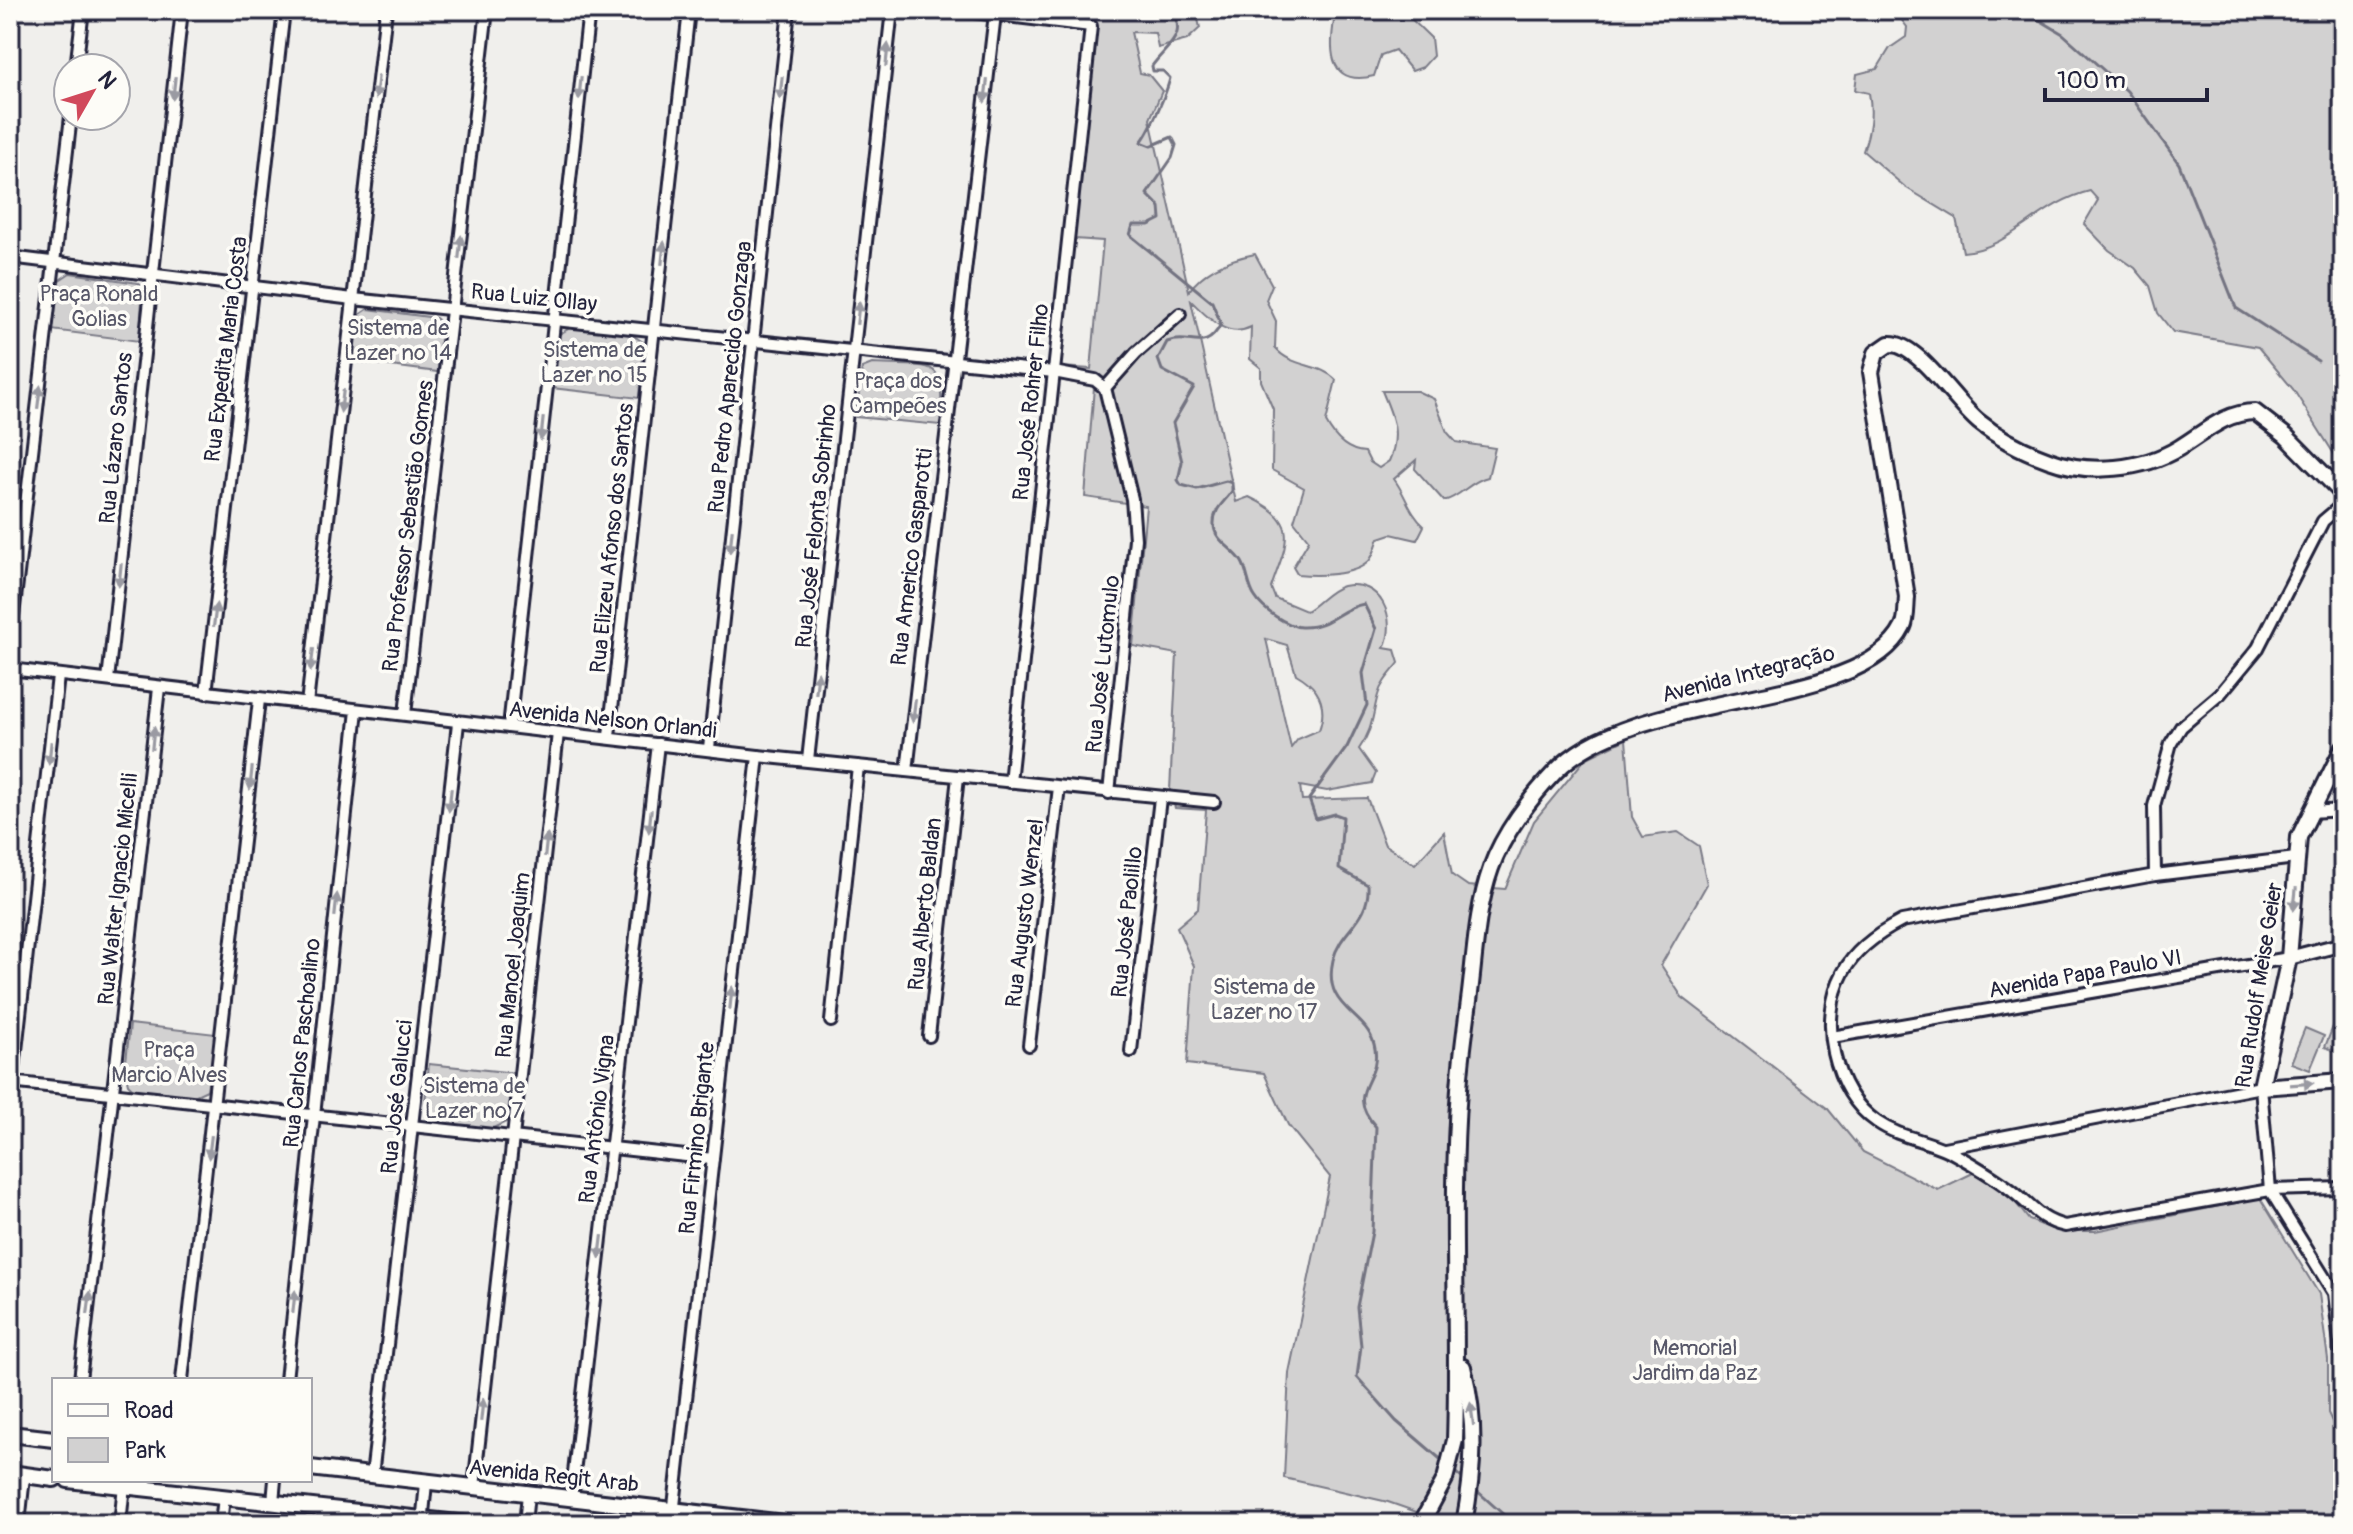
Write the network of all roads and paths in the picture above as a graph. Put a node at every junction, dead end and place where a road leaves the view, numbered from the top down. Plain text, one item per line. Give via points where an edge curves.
1 (83, 10) edge
2 (182, 10) edge
3 (284, 10) edge
4 (386, 10) edge
5 (487, 10) edge
6 (589, 10) edge
7 (689, 10) edge
8 (789, 10) edge
9 (892, 10) edge
10 (957, 10) edge
11 (995, 14) junction
12 (78, 52) edge
13 (69, 132) edge
14 (10, 257) edge
15 (55, 261) junction
16 (153, 274) junction
17 (253, 286) junction
18 (353, 299) junction
19 (453, 308) junction
20 (1180, 314) dead end
21 (554, 319) junction
22 (655, 331) junction
23 (753, 340) junction
24 (854, 351) junction
25 (954, 362) junction
26 (1054, 372) junction
27 (1105, 388) junction
28 (2343, 494) edge
29 (2343, 504) edge
30 (10, 642) edge
31 (10, 669) edge
32 (58, 676) junction
33 (108, 680) junction
34 (159, 688) junction
35 (206, 693) junction
36 (259, 700) junction
37 (307, 704) junction
38 (357, 710) junction
39 (405, 714) junction
40 (458, 723) junction
41 (509, 727) junction
42 (558, 733) junction
43 (609, 736) junction
44 (658, 744) junction
45 (709, 748) junction
46 (2343, 748) edge
47 (758, 756) junction
48 (808, 760) junction
49 (858, 766) junction
50 (907, 771) junction
51 (958, 777) junction
52 (1010, 782) junction
53 (1059, 787) junction
54 (1109, 793) junction
55 (1160, 798) junction
56 (1214, 802) dead end
57 (2343, 810) edge
58 (2310, 812) junction
59 (2296, 858) junction
60 (2155, 875) junction
61 (2343, 944) edge
62 (2289, 958) junction
63 (831, 1021) dead end
64 (929, 1036) dead end
65 (1832, 1037) junction
66 (1029, 1045) dead end
67 (1131, 1051) dead end
68 (2343, 1081) edge
69 (11, 1082) edge
70 (2261, 1087) junction
71 (114, 1094) junction
72 (10, 1104) edge
73 (215, 1106) junction
74 (314, 1116) junction
75 (413, 1127) junction
76 (513, 1139) junction
77 (1944, 1148) junction
78 (613, 1150) junction
79 (713, 1159) junction
80 (2343, 1188) edge
81 (2270, 1190) junction
82 (2338, 1293) edge
83 (1458, 1351) junction
84 (2343, 1369) edge
85 (80, 1378) edge
86 (182, 1378) edge
87 (286, 1378) edge
88 (10, 1434) edge
89 (52, 1439) edge
90 (312, 1468) edge
91 (17, 1475) edge
92 (372, 1476) junction
93 (52, 1479) edge
94 (90, 1482) edge
95 (275, 1482) edge
96 (426, 1483) junction
97 (124, 1485) junction
98 (170, 1486) edge
99 (474, 1487) junction
100 (528, 1494) junction
101 (224, 1497) junction
102 (571, 1499) junction
103 (273, 1502) junction
104 (322, 1508) junction
105 (674, 1517) edge
106 (423, 1521) edge
107 (19, 1524) edge
108 (120, 1524) edge
109 (221, 1524) edge
110 (320, 1524) edge
111 (467, 1524) edge
112 (525, 1524) edge
113 (793, 1524) edge
114 (1421, 1524) edge
115 (1464, 1524) edge

1 - 12 street
2 -> 16 street, Rua Lázaro Santos
3 - 17 street, Rua Expedita Maria Costa
4 -> 18 street
19 -> 5 street, Rua Professor Sebastião Gomes
6 -> 21 street
22 -> 7 street, Rua Elizeu Afonso dos Santos
8 -> 23 street, Rua Pedro Aparecido Gonzaga
24 -> 9 street, Rua José Felonta Sobrinho
10 - 11 street
11 -> 25 street, Rua Americo Gasparotti
11 - 26 street, Rua José Rohrer Filho via 1091,26
13 - 15 street
14 - 15 street, Rua Luiz Ollay
15 - 16 street, Rua Luiz Ollay
30 -> 15 street
16 - 17 street, Rua Luiz Ollay
16 -> 33 street, Rua Lázaro Santos
17 - 18 street, Rua Luiz Ollay
35 -> 17 street, Rua Expedita Maria Costa
18 - 19 street, Rua Luiz Ollay
18 -> 37 street
19 - 21 street, Rua Luiz Ollay
19 - 39 street, Rua Professor Sebastião Gomes
20 - 27 street
21 - 22 street, Rua Luiz Ollay
21 -> 41 street
22 - 23 street, Rua Luiz Ollay
22 - 43 street, Rua Elizeu Afonso dos Santos
23 - 24 street, Rua Luiz Ollay
23 -> 45 street, Rua Pedro Aparecido Gonzaga
24 - 25 street, Rua Luiz Ollay
48 -> 24 street, Rua José Felonta Sobrinho
25 - 26 street, Rua Luiz Ollay
25 -> 50 street, Rua Americo Gasparotti
26 - 27 street, Rua Luiz Ollay via 1095,380
26 - 52 street, Rua José Rohrer Filho
27 - 54 street, Rua José Lutomulo via 1132,499 1135,539
28 - 83 main road, Avenida Integração via 2255,412 2228,417 2150,463 2080,466 2041,457 1982,424 1908,347 1889,344 1876,353 1871,372 1907,597 1905,625 1890,646 1871,662 1838,676 1647,720 1598,739 1575,753 1539,791 1491,867 1459,1090
29 - 60 street via 2323,521 2258,648 2171,743 2154,806
31 - 32 street, Avenida Nelson Orlandi
32 - 33 street, Avenida Nelson Orlandi
32 -> 69 street
33 - 34 street, Avenida Nelson Orlandi
34 - 35 street, Avenida Nelson Orlandi
71 -> 34 street, Rua Walter Ignacio Micelli
35 - 36 street, Avenida Nelson Orlandi
36 - 37 street, Avenida Nelson Orlandi
36 -> 73 street
37 - 38 street, Avenida Nelson Orlandi
38 - 39 street, Avenida Nelson Orlandi
74 -> 38 street, Rua Carlos Paschoalino
39 - 40 street, Avenida Nelson Orlandi
40 - 41 street, Avenida Nelson Orlandi
40 -> 75 street, Rua José Galucci
41 - 42 street, Avenida Nelson Orlandi
42 - 43 street, Avenida Nelson Orlandi
76 -> 42 street, Rua Manoel Joaquim
43 - 44 street, Avenida Nelson Orlandi
44 - 45 street, Avenida Nelson Orlandi
44 -> 78 street, Rua Antônio Vigna
45 - 47 street, Avenida Nelson Orlandi
46 - 58 main road, Rua Rudolf Meise Geier
47 - 48 street, Avenida Nelson Orlandi
79 -> 47 street, Rua Firmino Brigante
48 - 49 street, Avenida Nelson Orlandi
49 - 50 street, Avenida Nelson Orlandi
49 - 63 street
50 - 51 street, Avenida Nelson Orlandi
51 - 52 street, Avenida Nelson Orlandi
51 - 64 street, Rua Alberto Baldan
52 - 53 street, Avenida Nelson Orlandi
53 - 54 street, Avenida Nelson Orlandi
53 - 66 street, Rua Augusto Wenzel
54 - 55 street, Avenida Nelson Orlandi
55 - 56 street, Avenida Nelson Orlandi
55 - 67 street, Rua José Paolillo
57 - 58 street
58 - 59 main road, Rua Rudolf Meise Geier
59 - 60 street
59 -> 62 main road, Rua Rudolf Meise Geier
60 - 65 street via 1902,921 1873,939 1842,973
61 - 62 street, Avenida Papa Paulo VI
62 - 65 street, Avenida Papa Paulo VI
62 - 70 main road, Rua Rudolf Meise Geier
65 - 77 street via 1844,1080 1859,1106 1907,1137
70 -> 68 main road
69 - 71 street
69 - 72 street
70 - 77 street
70 - 81 street, Rua Rudolf Meise Geier
71 - 73 street
85 -> 71 street, Rua Walter Ignacio Micelli
73 - 74 street
73 -> 86 street
74 - 75 street
87 -> 74 street, Rua Carlos Paschoalino
75 - 76 street
75 - 92 street, Rua José Galucci
76 - 78 street
99 -> 76 street, Rua Manoel Joaquim
77 - 81 street via 2010,1189 2036,1216 2065,1226
78 - 79 street
78 -> 102 street, Rua Antônio Vigna
79 - 105 street, Rua Firmino Brigante
80 - 81 street
81 - 82 street
82 - 84 street
83 - 114 main road, Avenida Integração via 1455,1440 1446,1473
115 -> 83 main road, Avenida Integração via 1475,1438
88 - 89 main road
90 - 92 main road, Avenida Regit Arab
91 - 93 main road
91 - 107 street
92 - 96 main road, Avenida Regit Arab
94 - 97 main road
95 - 103 street
96 - 99 main road, Avenida Regit Arab
96 - 106 street
97 - 98 main road
97 - 108 street
98 - 101 main road
99 - 100 main road, Avenida Regit Arab
100 - 102 main road, Avenida Regit Arab
100 - 112 street
101 - 103 main road
101 - 109 street
102 - 105 main road, Avenida Regit Arab
103 - 104 main road
104 - 106 main road
104 - 110 street
105 - 113 main road, Avenida Regit Arab
106 - 111 main road

